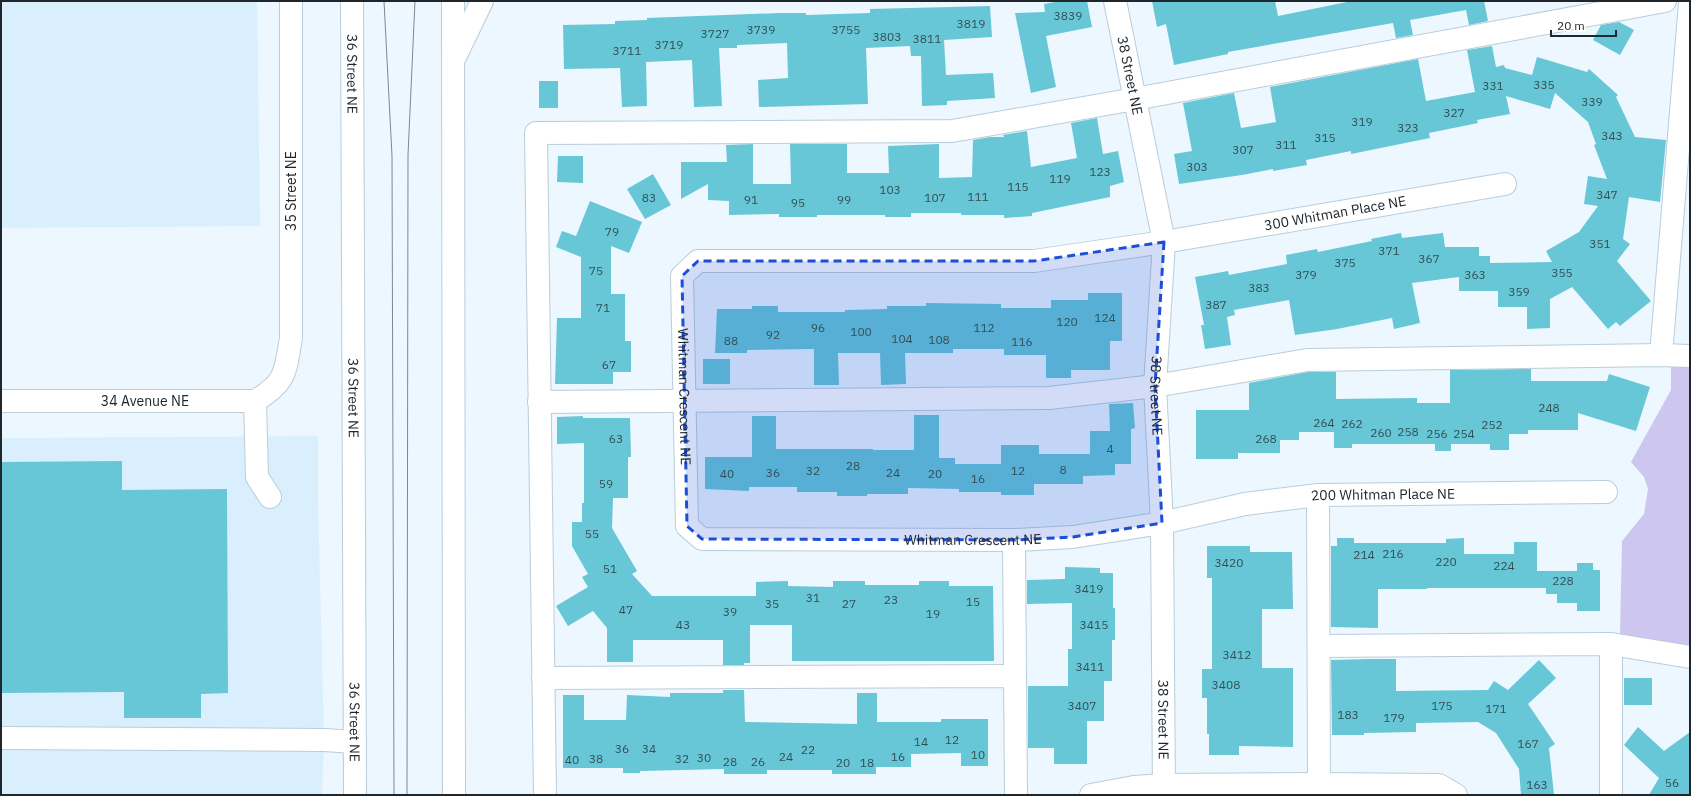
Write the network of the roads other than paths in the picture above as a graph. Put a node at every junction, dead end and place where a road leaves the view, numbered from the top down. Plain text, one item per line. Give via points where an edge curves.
1 (291, 1) edge
2 (352, 1) edge
3 (453, 1) edge
4 (482, 1) edge
5 (1115, 1) edge
6 (1665, 1) edge
7 (1690, 3) edge
8 (454, 59) junction
9 (1136, 99) junction
10 (1505, 184) dead end
11 (1164, 242) junction
12 (1661, 355) junction
13 (1690, 356) edge
14 (1155, 386) junction
15 (685, 400) junction
16 (1, 401) edge
17 (255, 401) junction
18 (538, 402) junction
19 (1606, 492) dead end
20 (1318, 495) junction
21 (270, 497) dead end
22 (1162, 523) junction
23 (1014, 540) junction
24 (1611, 644) junction
25 (1319, 646) junction
26 (1690, 658) edge
27 (1015, 676) junction
28 (543, 678) junction
29 (1, 738) edge
30 (355, 742) junction
31 (1319, 789) edge
32 (1164, 790) edge
33 (355, 795) edge
34 (454, 795) edge
35 (545, 795) edge
36 (1016, 795) edge
37 (1091, 795) edge
38 (1456, 795) edge
39 (1611, 795) edge

1 - 17 street, 35 Street NE via 291,338 281,381 271,392
2 - 30 street, 36 Street NE
3 - 8 street
4 - 8 street
5 - 9 street, 38 Street NE
6 - 9 street
7 - 12 street
8 - 34 street
9 - 11 street, 38 Street NE
9 - 18 street via 952,130 536,133
10 - 11 street, 300 Whitman Place NE
11 - 14 street, 38 Street NE
11 - 15 street, Whitman Crescent NE via 1034,261 698,261 682,276
12 - 13 street
12 - 14 street via 1307,360
14 - 15 street via 1049,398
14 - 22 street, 38 Street NE
15 - 18 street
15 - 23 street, Whitman Crescent NE via 687,526 702,539
16 - 17 street, 34 Avenue NE
17 - 21 street via 257,477
18 - 28 street
19 - 20 street, 200 Whitman Place NE
20 - 22 street, 200 Whitman Place NE via 1245,504
20 - 25 street
22 - 23 street, Whitman Crescent NE via 1073,537
22 - 32 street, 38 Street NE
23 - 27 street
24 - 25 street
24 - 26 street
24 - 39 street
25 - 31 street
27 - 28 street
27 - 36 street
28 - 35 street
29 - 30 street
30 - 33 street, 36 Street NE
31 - 32 street
31 - 38 street via 1439,785
32 - 37 street via 1134,787

